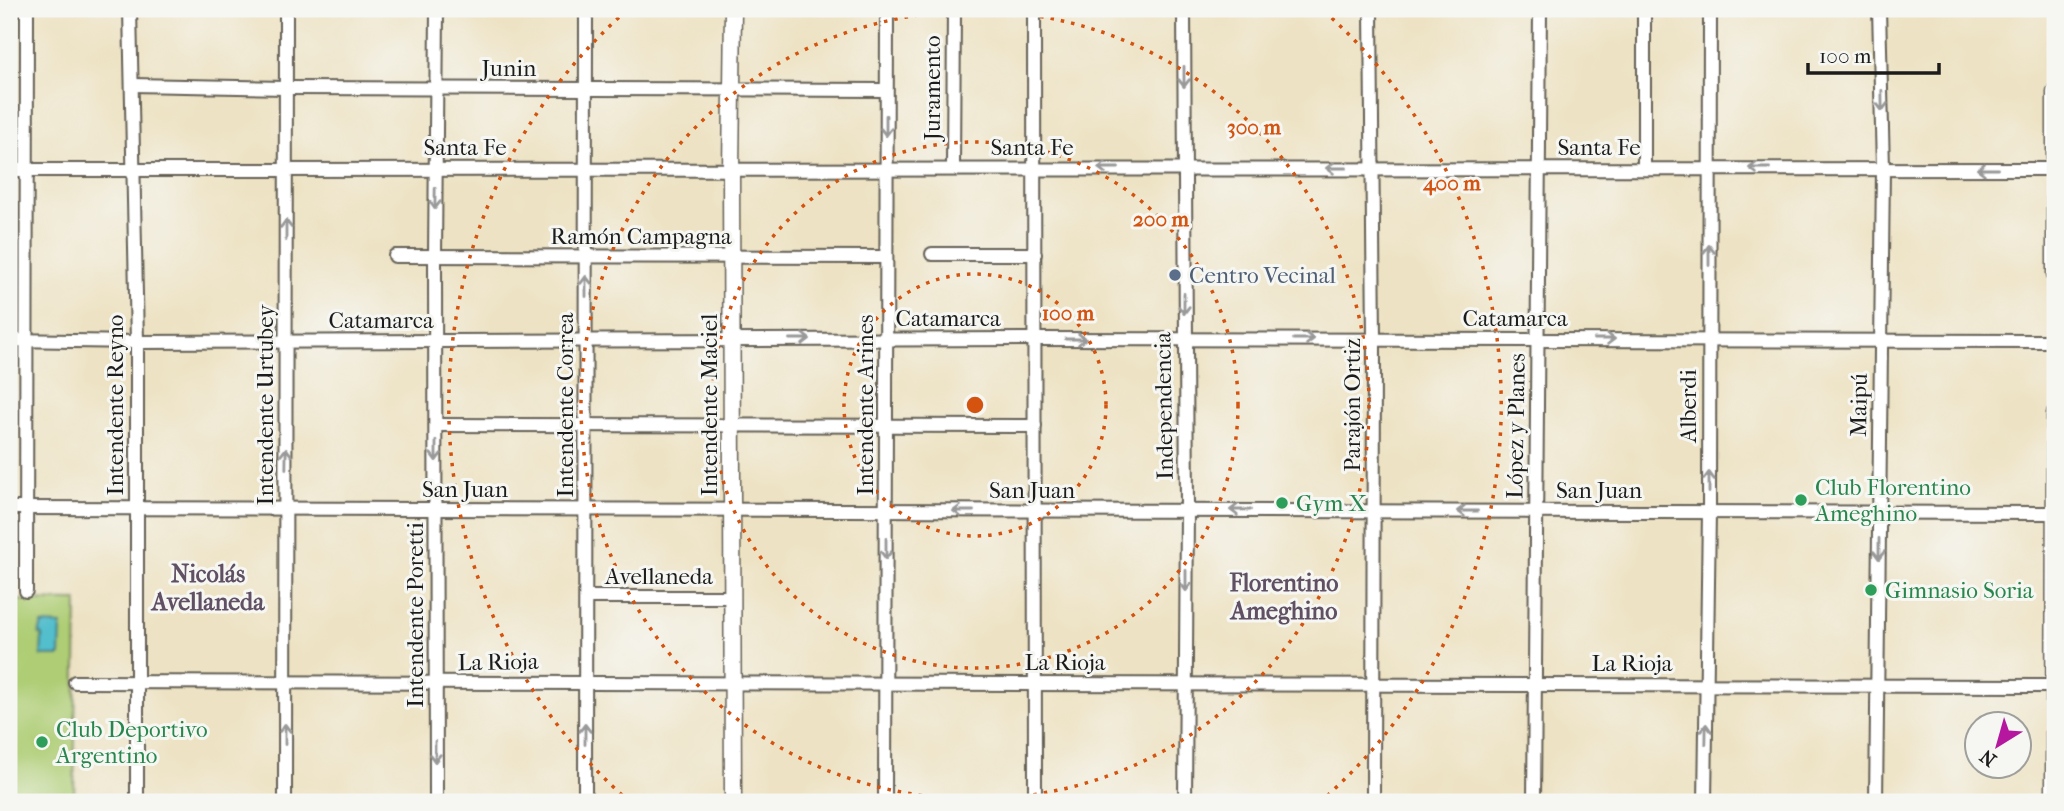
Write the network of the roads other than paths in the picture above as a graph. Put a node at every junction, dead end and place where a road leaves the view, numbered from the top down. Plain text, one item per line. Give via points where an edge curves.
1 (27, 9) edge
2 (130, 9) edge
3 (286, 9) edge
4 (437, 9) edge
5 (586, 9) edge
6 (733, 9) edge
7 (887, 9) edge
8 (954, 9) edge
9 (1034, 9) edge
10 (1184, 9) edge
11 (1371, 9) edge
12 (1540, 9) edge
13 (1644, 9) edge
14 (1710, 9) edge
15 (1880, 9) edge
16 (132, 86) junction
17 (286, 88) junction
18 (436, 89) junction
19 (586, 89) junction
20 (732, 90) junction
21 (886, 90) junction
22 (2055, 92) edge
23 (134, 168) junction
24 (436, 168) junction
25 (886, 168) junction
26 (953, 168) junction
27 (1035, 168) junction
28 (1185, 168) junction
29 (1370, 168) junction
30 (1539, 168) junction
31 (1644, 168) junction
32 (1709, 168) junction
33 (1883, 168) junction
34 (586, 169) junction
35 (2055, 169) edge
36 (9, 170) edge
37 (27, 170) junction
38 (286, 170) junction
39 (731, 170) junction
40 (932, 254) dead end
41 (1035, 254) junction
42 (395, 256) dead end
43 (435, 257) junction
44 (586, 257) junction
45 (886, 257) junction
46 (732, 258) junction
47 (2055, 275) edge
48 (1035, 338) junction
49 (886, 339) junction
50 (1184, 339) junction
51 (1374, 339) junction
52 (1538, 339) junction
53 (9, 340) edge
54 (28, 340) junction
55 (436, 340) junction
56 (586, 340) junction
57 (732, 340) junction
58 (1709, 340) junction
59 (1881, 340) junction
60 (286, 341) junction
61 (2055, 341) edge
62 (137, 342) junction
63 (2055, 413) edge
64 (436, 425) junction
65 (586, 425) junction
66 (731, 425) junction
67 (886, 426) junction
68 (1035, 426) junction
69 (9, 508) edge
70 (27, 508) junction
71 (135, 509) junction
72 (285, 510) junction
73 (436, 510) junction
74 (586, 510) junction
75 (1186, 510) junction
76 (731, 511) junction
77 (886, 511) junction
78 (1035, 511) junction
79 (1373, 511) junction
80 (1535, 511) junction
81 (1709, 511) junction
82 (1879, 512) junction
83 (2055, 513) edge
84 (26, 592) dead end
85 (586, 597) junction
86 (732, 597) junction
87 (135, 681) junction
88 (75, 682) dead end
89 (586, 682) junction
90 (733, 682) junction
91 (886, 682) junction
92 (285, 683) junction
93 (435, 683) junction
94 (1035, 683) junction
95 (1186, 683) junction
96 (1372, 684) junction
97 (1535, 684) junction
98 (1707, 684) junction
99 (1878, 685) junction
100 (2055, 686) edge
101 (137, 802) edge
102 (285, 802) edge
103 (436, 802) edge
104 (585, 802) edge
105 (733, 802) edge
106 (885, 802) edge
107 (1034, 802) edge
108 (1185, 802) edge
109 (1373, 802) edge
110 (1534, 802) edge
111 (1705, 802) edge
112 (1876, 802) edge
113 (2054, 802) edge

1 - 37 street
2 - 16 street, Intendente Reyno
3 - 17 street, Intendente Urtubey
4 - 18 street, Intendente Poretti
5 - 19 street, Intendente Correa
6 - 20 main road, Intendente Maciel
7 - 21 street, Intendente Arines
8 - 26 street, Juramento
9 - 27 street
10 -> 28 street, Independencia
11 - 29 street, Parajón Ortiz
12 - 30 street, López y Planes
13 - 31 street
14 - 32 street, Alberdi
15 -> 33 street, Maipú
16 - 17 street, Junin
16 - 23 street, Intendente Reyno
17 - 18 street, Junin
17 - 38 street, Intendente Urtubey
18 - 19 street, Junin
18 - 24 street, Intendente Poretti
19 - 20 street, Junin
19 - 34 street, Intendente Correa
20 - 21 street, Junin
20 - 39 main road, Intendente Maciel
21 -> 25 street, Intendente Arines
22 - 35 main road
23 - 37 street, Santa Fe
23 - 38 street, Santa Fe
23 - 62 street, Intendente Reyno
24 - 34 street, Santa Fe
24 - 38 street, Santa Fe
24 -> 43 street, Intendente Poretti
25 - 26 street, Santa Fe
25 - 39 street, Santa Fe
25 - 45 street, Intendente Arines
26 - 27 street, Santa Fe
28 -> 27 street, Santa Fe
27 - 41 street
29 -> 28 street, Santa Fe
28 -> 50 street, Independencia
29 - 30 street, Santa Fe
29 - 51 street, Parajón Ortiz
30 - 31 street, Santa Fe
30 - 52 street, López y Planes
31 - 32 street, Santa Fe
33 -> 32 street, Santa Fe
58 -> 32 street, Alberdi
35 -> 33 street, Santa Fe
33 - 59 street, Maipú
34 - 39 street, Santa Fe
34 - 44 street, Intendente Correa
35 - 47 main road
36 - 37 street, Santa Fe
37 - 54 street
60 -> 38 street, Intendente Urtubey
39 - 46 main road, Intendente Maciel
40 - 41 street
41 - 48 street
42 - 43 street, Ramón Campagna
43 - 44 street, Ramón Campagna
43 - 55 street, Intendente Poretti
44 - 46 street, Ramón Campagna
56 -> 44 street, Intendente Correa
45 - 46 street, Ramón Campagna
45 - 49 street, Intendente Arines
46 - 57 main road, Intendente Maciel
48 - 49 street, Catamarca
48 -> 50 street, Catamarca
48 - 68 street
57 -> 49 street, Catamarca
49 - 67 street, Intendente Arines
50 -> 51 street, Catamarca
50 - 75 street, Independencia
51 - 52 street, Catamarca
51 - 79 street, Parajón Ortiz
52 -> 58 street, Catamarca
52 - 80 street, López y Planes
53 - 54 street, Catamarca
54 - 62 street, Catamarca
54 - 70 street
55 - 56 street, Catamarca
55 - 60 street, Catamarca
55 - 64 street, Intendente Poretti
56 - 57 street, Catamarca
56 - 65 street, Intendente Correa
57 - 66 main road, Intendente Maciel
58 - 59 street, Catamarca
81 -> 58 street, Alberdi
59 - 61 street, Catamarca
59 - 82 street, Maipú
60 - 62 street, Catamarca
72 -> 60 street, Intendente Urtubey
62 - 71 street, Intendente Reyno
63 - 83 main road
64 - 65 street
64 -> 73 street, Intendente Poretti
65 - 66 street
65 - 74 street, Intendente Correa
66 - 67 street
66 - 76 main road, Intendente Maciel
67 - 68 street
67 - 77 street, Intendente Arines
68 - 78 street
69 - 70 street, San Juan
70 - 71 street, San Juan
70 - 84 street
71 - 72 street, San Juan
71 - 87 street, Intendente Reyno
72 - 73 street, San Juan
72 - 92 street, Intendente Urtubey
73 - 74 street, San Juan
73 - 93 street, Intendente Poretti
74 - 76 street, San Juan
74 - 85 street, Intendente Correa
75 - 78 street, San Juan
79 -> 75 street, San Juan
75 -> 95 street, Independencia
76 - 77 street, San Juan
76 - 86 main road, Intendente Maciel
78 -> 77 street, San Juan
77 -> 91 street, Intendente Arines
78 - 94 street
80 -> 79 street, San Juan
79 - 96 street, Parajón Ortiz
80 - 81 street, San Juan
80 - 97 street, López y Planes
81 - 82 street, San Juan
81 - 98 street, Alberdi
82 - 83 street, San Juan
82 -> 99 street, Maipú
83 - 100 main road
85 - 86 street, Avellaneda
85 - 89 street, Intendente Correa
86 - 90 main road, Intendente Maciel
87 - 88 street, La Rioja
87 - 92 street, La Rioja
87 - 101 street, Intendente Reyno
89 - 90 street, La Rioja
89 - 93 street, La Rioja
104 -> 89 street, Intendente Correa
90 - 91 street, La Rioja
90 - 105 main road, Intendente Maciel
91 - 94 street, La Rioja
91 - 106 street, Intendente Arines
92 - 93 street, La Rioja
102 -> 92 street, Intendente Urtubey
93 -> 103 street, Intendente Poretti
94 - 95 street, La Rioja
94 - 107 street
95 - 96 street, La Rioja
95 - 108 street, Independencia
96 - 97 street, La Rioja
96 - 109 street, Parajón Ortiz
97 - 98 street, La Rioja
97 - 110 street, López y Planes
98 - 99 street, La Rioja
111 -> 98 street, Alberdi
99 - 100 street, La Rioja
99 - 112 street, Maipú
100 - 113 main road

